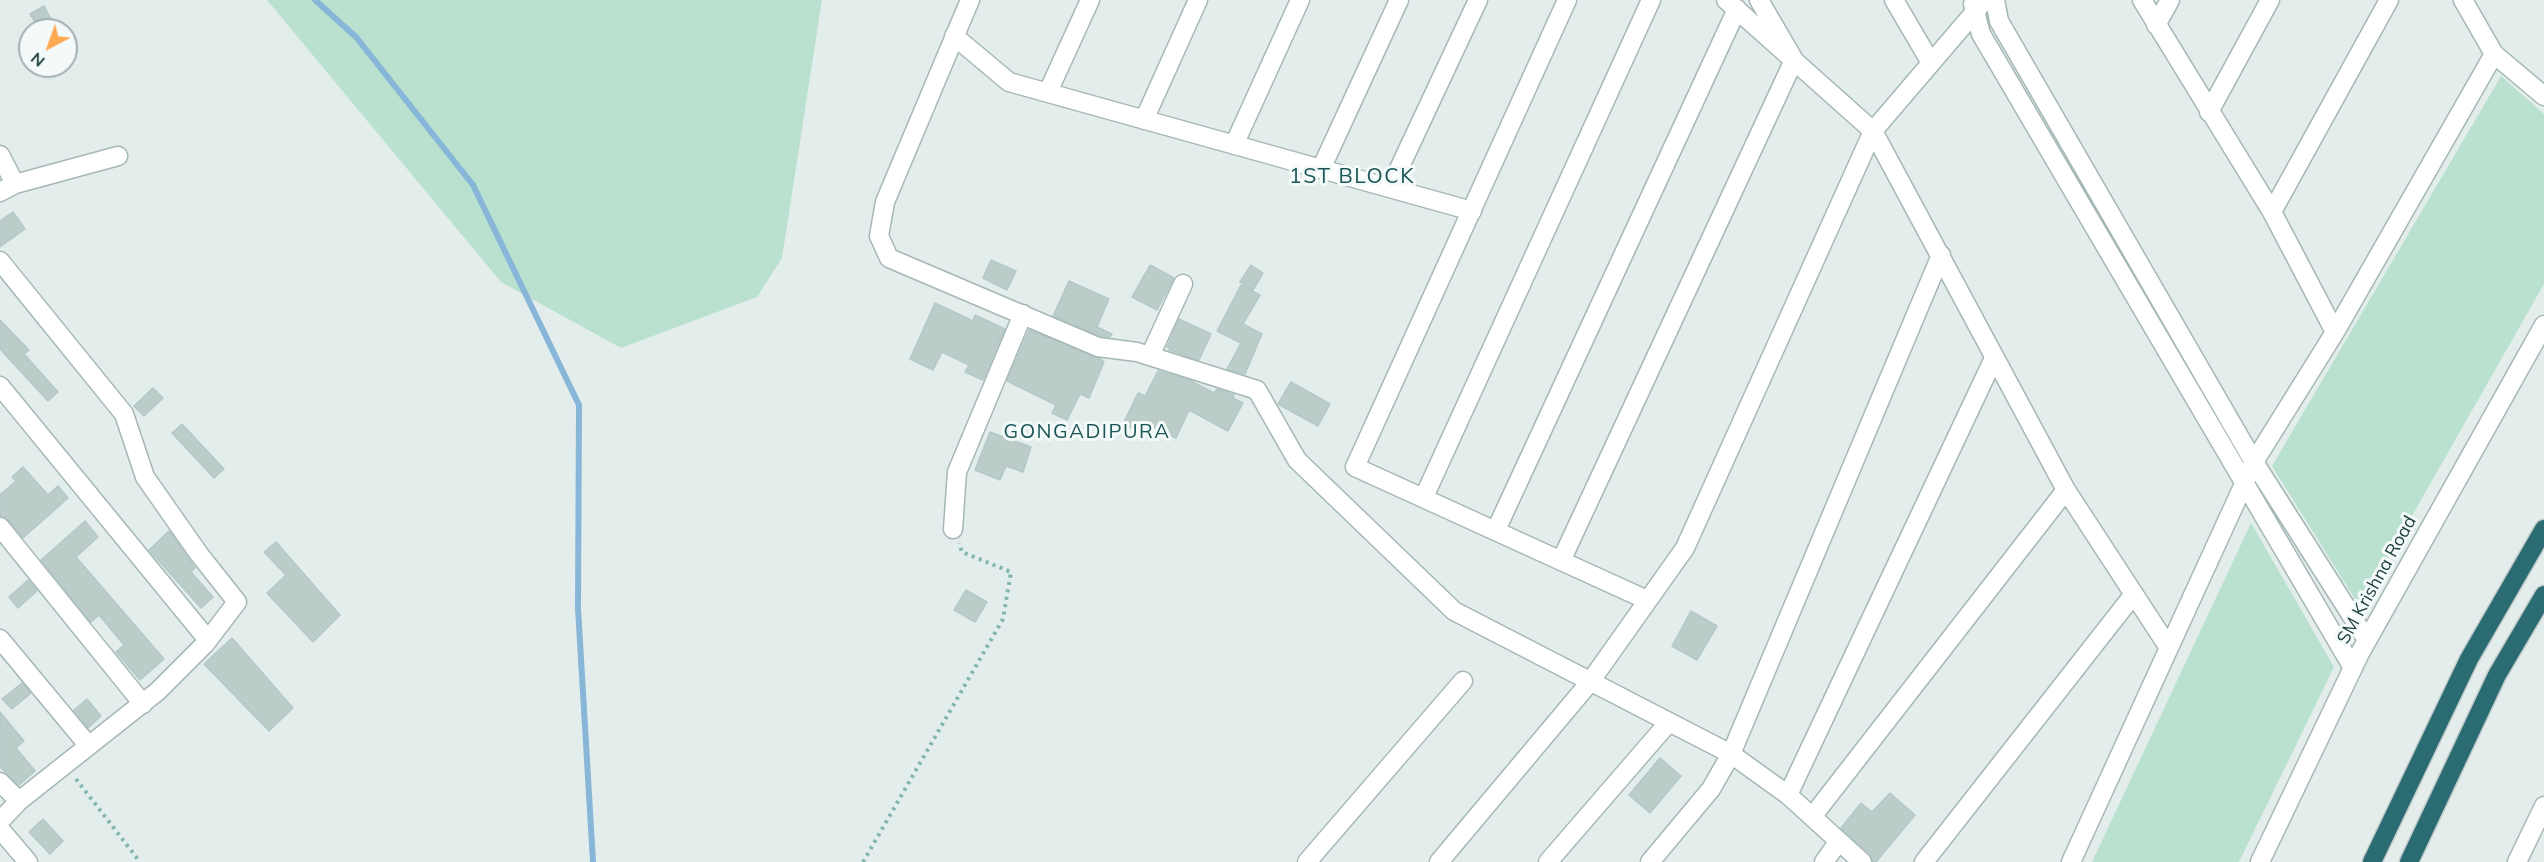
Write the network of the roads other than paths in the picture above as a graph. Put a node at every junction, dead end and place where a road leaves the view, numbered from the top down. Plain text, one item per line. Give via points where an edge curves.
1 (970, 0) edge
2 (1090, 0) edge
3 (1198, 0) edge
4 (1300, 0) edge
5 (1399, 0) edge
6 (1478, 0) edge
7 (1568, 0) edge
8 (1651, 0) edge
9 (1759, 0) edge
10 (1894, 0) edge
11 (1995, 0) edge
12 (2142, 0) edge
13 (2170, 0) edge
14 (2270, 0) edge
15 (2389, 0) edge
16 (2463, 0) edge
17 (1977, 4) edge
18 (1731, 5) edge
19 (2156, 25) junction
20 (954, 36) junction
21 (2494, 54) junction
22 (1794, 60) junction
23 (1931, 63) junction
24 (1048, 92) junction
25 (2544, 96) edge
26 (2209, 112) junction
27 (1144, 120) junction
28 (1873, 131) junction
29 (1234, 145) junction
30 (0, 155) edge
31 (118, 156) dead end
32 (1321, 169) junction
33 (7, 188) edge
34 (1390, 188) junction
35 (1472, 211) junction
36 (2272, 212) junction
37 (1941, 255) junction
38 (0, 261) edge
39 (1183, 284) dead end
40 (1023, 314) junction
41 (2544, 325) edge
42 (2335, 332) junction
43 (1150, 356) junction
44 (1994, 358) junction
45 (0, 386) edge
46 (2254, 462) junction
47 (2243, 484) junction
48 (2066, 490) junction
49 (1424, 497) junction
50 (0, 527) edge
51 (953, 529) road end
52 (2544, 529) edge
53 (1496, 530) junction
54 (1561, 561) junction
55 (2134, 594) junction
56 (2544, 595) edge
57 (1647, 600) junction
58 (0, 639) edge
59 (208, 640) junction
60 (2367, 640) junction
61 (2169, 648) junction
62 (2353, 668) junction
63 (1463, 681) dead end
64 (1590, 682) junction
65 (143, 704) junction
66 (1669, 722) junction
67 (87, 745) junction
68 (1731, 754) junction
69 (0, 782) edge
70 (1788, 795) junction
71 (19, 801) junction
72 (2544, 806) edge
73 (1812, 817) junction
74 (0, 821) edge
75 (0, 829) edge
76 (1839, 841) junction
77 (28, 862) edge
78 (1307, 862) edge
79 (1439, 862) edge
80 (1548, 862) edge
81 (1650, 862) edge
82 (1824, 862) edge
83 (1862, 862) edge
84 (1924, 862) edge
85 (2071, 862) edge
86 (2260, 862) edge
87 (2372, 862) edge
88 (2409, 862) edge
89 (2517, 862) edge

1 - 20 street
2 - 24 street
3 - 27 street
4 - 29 street
5 - 32 street
6 - 34 street
7 - 35 street
8 - 49 street
9 - 22 street
10 - 23 street
11 - 46 street via 1999,21
12 - 19 street
13 - 19 street
14 - 26 street
15 - 36 street
16 - 21 street
17 - 23 street
17 - 47 street via 1981,34
18 - 22 street
18 - 53 street
19 - 26 street
20 - 24 street via 1009,82
20 - 40 street via 885,202 879,236 888,258
21 - 25 street
21 - 42 street
22 - 28 street
22 - 54 street
23 - 28 street
24 - 27 street
26 - 36 street
27 - 29 street
28 - 37 street
28 - 57 street via 1685,549
29 - 32 street
30 - 33 street
31 - 33 street
32 - 34 street
34 - 35 street
35 - 49 street via 1355,467
36 - 42 street
37 - 44 street
37 - 68 street
38 - 59 street via 124,414 145,477 237,603
39 - 43 street
40 - 43 street via 1098,347
40 - 51 street via 957,472
41 - 60 street, SM Krishna Road
42 - 46 street
43 - 64 street via 1257,390 1297,460 1454,611
44 - 48 street
44 - 70 street
45 - 59 street
46 - 47 street
46 - 60 street
47 - 61 street
47 - 62 street
48 - 55 street
48 - 73 street
49 - 53 street
50 - 65 street
52 - 87 highway via 2469,659
53 - 54 street
54 - 57 street
55 - 61 street
55 - 84 street
56 - 88 highway via 2497,675
57 - 64 street
58 - 67 street
59 - 65 street
60 - 62 street, SM Krishna Road
61 - 85 street
62 - 86 street, SM Krishna Road
63 - 78 street
64 - 66 street
64 - 79 street
65 - 67 street
66 - 68 street
66 - 80 street
67 - 71 street
68 - 70 street
68 - 81 street via 1712,789
69 - 71 street
70 - 73 street
71 - 74 street
72 - 89 street
73 - 76 street
75 - 77 street
76 - 82 street
76 - 83 street

